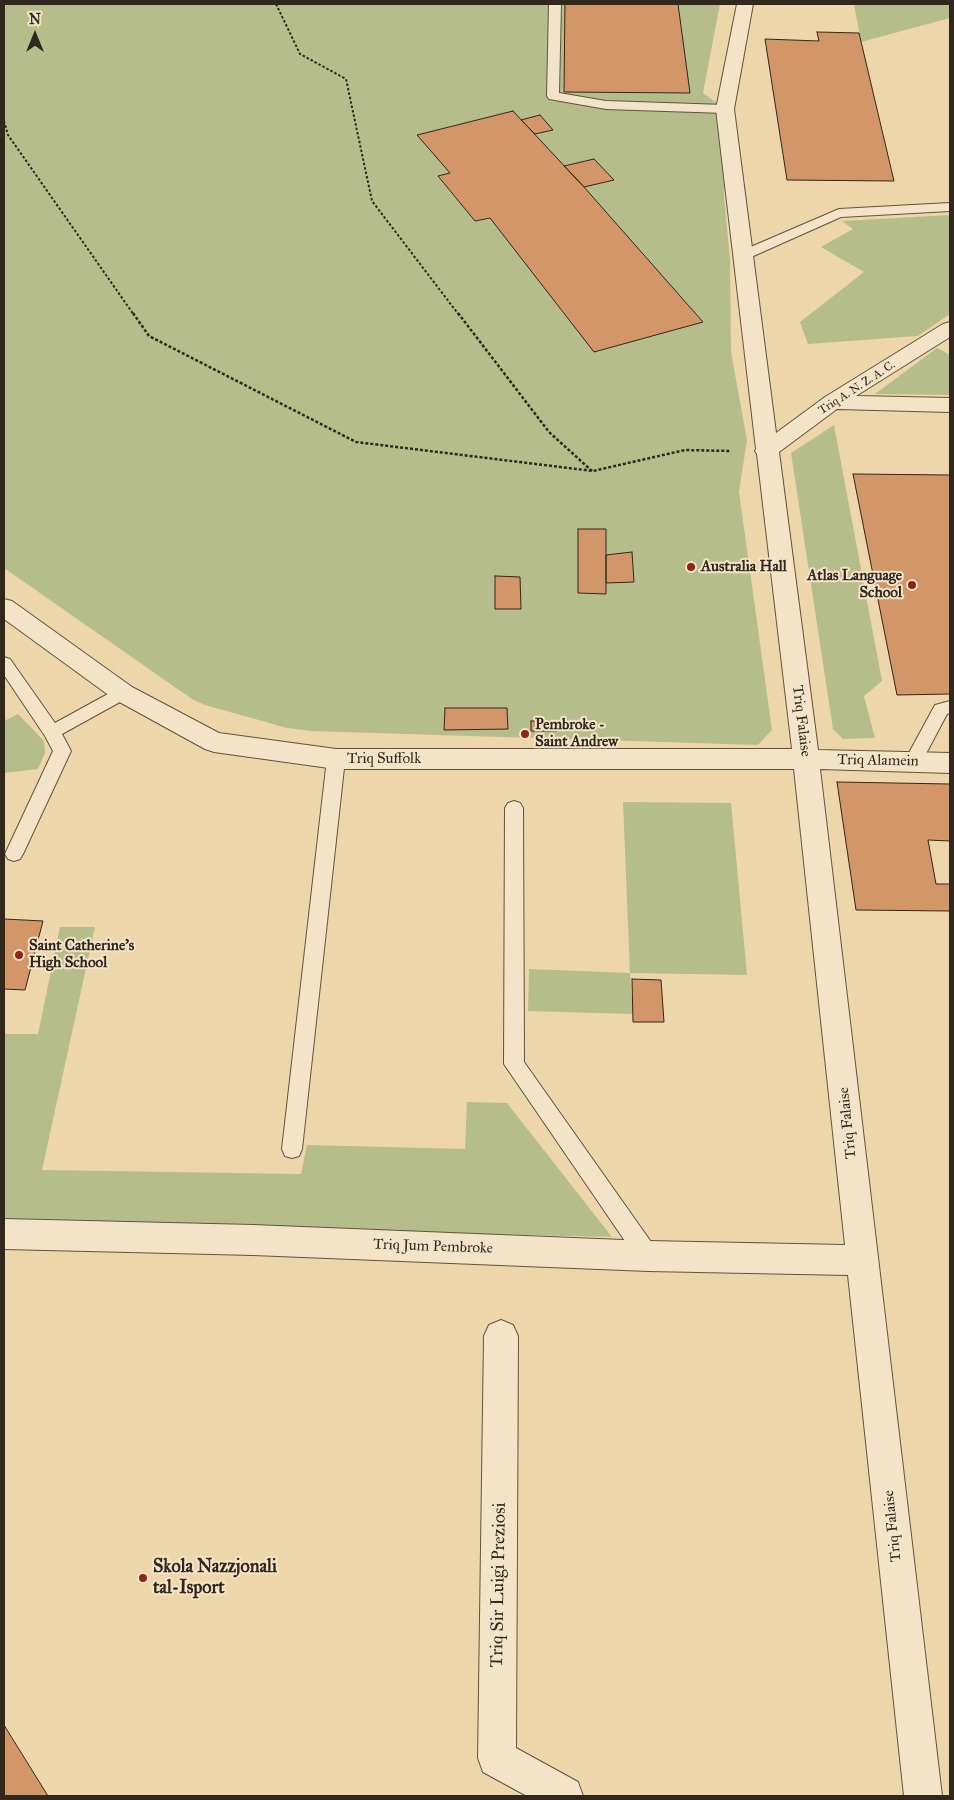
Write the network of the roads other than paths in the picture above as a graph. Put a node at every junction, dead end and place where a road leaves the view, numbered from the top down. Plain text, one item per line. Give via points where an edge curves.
1 (555, 4) edge
2 (745, 4) edge
3 (725, 109) junction
4 (950, 207) edge
5 (744, 255) junction
6 (950, 328) edge
7 (832, 402) junction
8 (950, 405) edge
9 (766, 451) junction
10 (4, 607) edge
11 (4, 663) edge
12 (124, 692) junction
13 (950, 707) edge
14 (52, 732) junction
15 (336, 759) junction
16 (806, 759) junction
17 (913, 762) junction
18 (950, 763) edge
19 (514, 808) dead end
20 (14, 854) dead end
21 (292, 1149) dead end
22 (4, 1234) edge
23 (648, 1256) junction
24 (863, 1260) junction
25 (501, 1336) dead end
26 (564, 1796) edge
27 (923, 1796) edge

1 - 3 lane via 553,96 606,105
2 - 3 street, Triq Falaise
3 - 5 street, Triq Falaise
4 - 5 lane via 839,213
5 - 9 street, Triq Falaise
6 - 7 street, Triq A. N. Z. A. C.
7 - 8 street
7 - 9 street, Triq A. N. Z. A. C.
9 - 16 street, Triq Falaise
10 - 12 street, Triq Suffolk
11 - 14 lane
12 - 14 lane
12 - 15 street, Triq Suffolk via 214,742
13 - 17 lane via 941,709
14 - 20 lane via 62,751
15 - 16 street, Triq Suffolk
15 - 21 lane
16 - 17 street, Triq Alamein
16 - 24 street, Triq Falaise
17 - 18 street, Triq Alamein
19 - 23 lane via 514,1064
22 - 23 street, Triq Jum Pembroke via 253,1240
23 - 24 street, Triq Jum Pembroke
24 - 27 street, Triq Falaise
25 - 26 street, Triq Sir Luigi Preziosi via 498,1758

